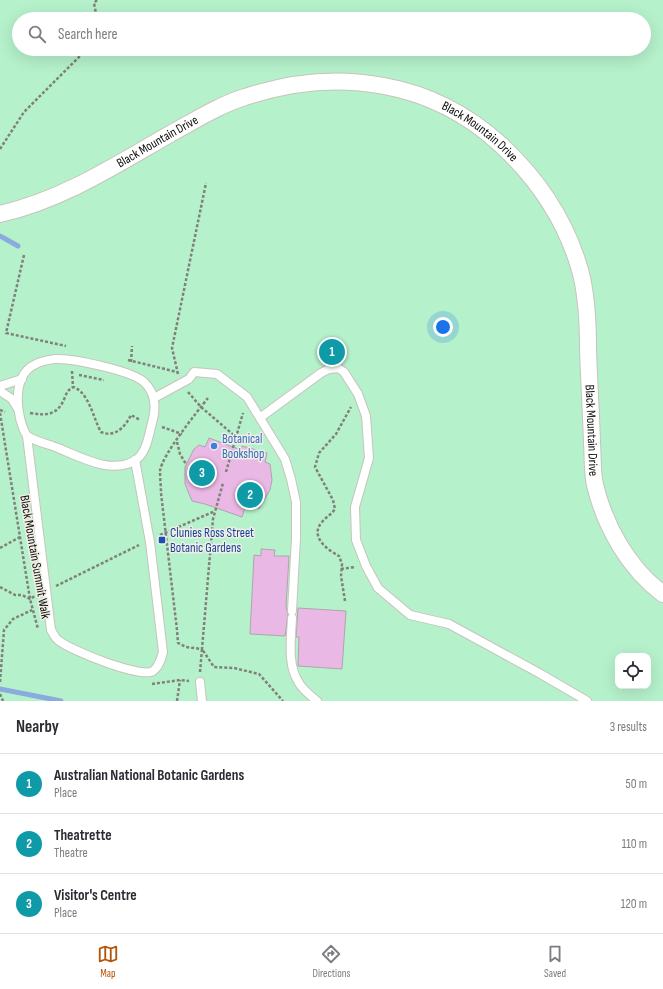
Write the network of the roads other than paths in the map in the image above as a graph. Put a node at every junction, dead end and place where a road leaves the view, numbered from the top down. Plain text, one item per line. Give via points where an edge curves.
1 (0, 214) edge
2 (22, 379) junction
3 (0, 386) edge
4 (0, 391) edge
5 (154, 398) junction
6 (19, 411) junction
7 (261, 417) junction
8 (27, 436) junction
9 (135, 460) junction
10 (663, 594) edge
11 (200, 682) road end
12 (202, 701) edge
13 (317, 701) edge
14 (587, 701) edge

1 - 10 street, Black Mountain Drive via 37,204 68,190 207,114 245,97 303,82 356,81 408,90 450,107 484,129 519,161 543,191 563,227 580,271 588,321 594,482 615,538 632,564
2 - 3 lane
2 - 5 lane via 34,365 55,359 72,359 137,377 148,387
2 - 6 lane via 19,388
4 - 6 lane via 12,399
5 - 7 lane via 189,379 194,372 216,374 247,397
5 - 9 lane via 156,425 142,453
6 - 8 lane
7 - 13 lane via 284,460 296,502 291,657 293,674 300,685
7 - 14 lane via 321,373 338,368 344,372 358,394 366,416 368,458 355,507 356,540 378,588 410,615 449,624
8 - 9 lane via 97,463 121,465
8 - 9 lane via 51,630 57,640 70,648 142,673 154,671 163,652 149,540
11 - 12 lane

